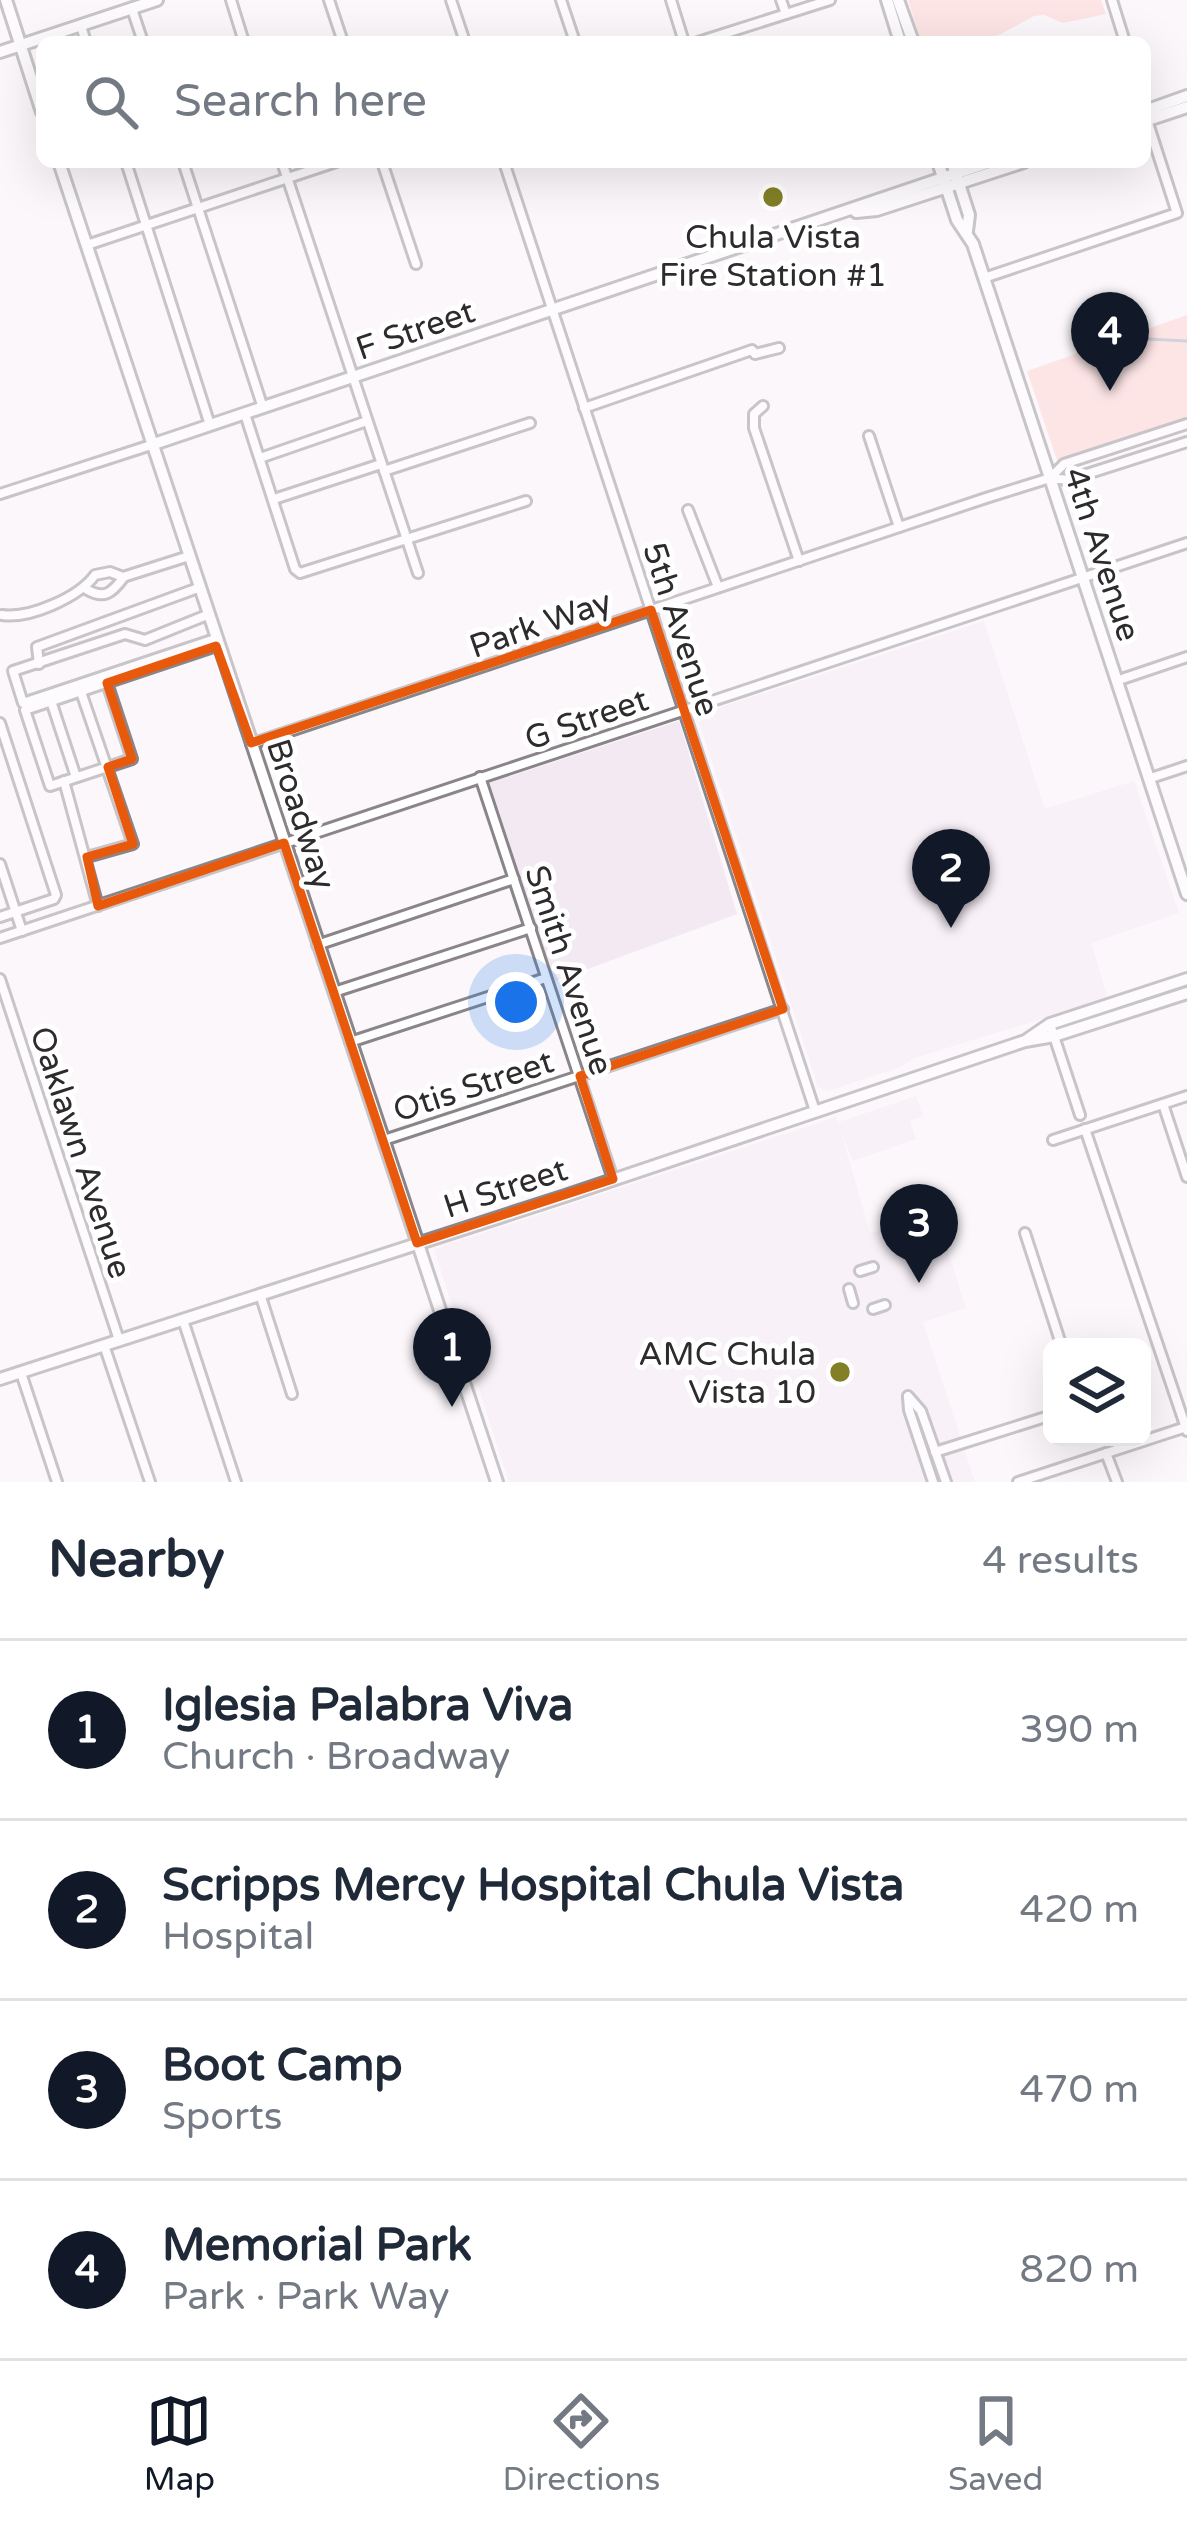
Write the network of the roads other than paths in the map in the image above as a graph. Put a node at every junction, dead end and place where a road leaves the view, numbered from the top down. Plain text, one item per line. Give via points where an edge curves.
1 (5, 0) edge
2 (157, 0) edge
3 (231, 0) edge
4 (329, 0) edge
5 (451, 0) edge
6 (562, 0) edge
7 (671, 0) edge
8 (781, 0) edge
9 (830, 0) edge
10 (887, 0) edge
11 (898, 0) edge
12 (1112, 0) edge
13 (132, 8) junction
14 (786, 14) junction
15 (81, 26) junction
16 (49, 36) edge
17 (84, 36) edge
18 (141, 36) edge
19 (242, 36) edge
20 (341, 36) edge
21 (463, 36) edge
22 (573, 36) edge
23 (683, 36) edge
24 (717, 36) edge
25 (898, 36) edge
26 (911, 36) edge
27 (1124, 36) edge
28 (36, 40) edge
29 (20, 45) junction
30 (0, 52) edge
31 (36, 94) edge
32 (1187, 97) edge
33 (1187, 107) edge
34 (1151, 114) edge
35 (1151, 115) edge
36 (1151, 132) edge
37 (61, 168) edge
38 (128, 168) edge
39 (185, 168) edge
40 (284, 168) edge
41 (318, 168) edge
42 (384, 168) edge
43 (506, 168) edge
44 (995, 168) edge
45 (951, 177) edge
46 (287, 178) junction
47 (199, 208) junction
48 (146, 225) junction
49 (752, 228) dead end
50 (757, 244) junction
51 (87, 245) junction
52 (416, 264) dead end
53 (984, 278) junction
54 (553, 311) junction
55 (778, 348) dead end
56 (353, 378) junction
57 (763, 406) dead end
58 (262, 407) junction
59 (584, 408) junction
60 (245, 414) junction
61 (368, 421) junction
62 (530, 423) dead end
63 (1187, 424) edge
64 (210, 425) junction
65 (869, 436) dead end
66 (1147, 437) junction
67 (1187, 442) edge
68 (152, 445) junction
69 (1152, 453) junction
70 (260, 458) junction
71 (383, 467) junction
72 (1050, 478) junction
73 (0, 494) edge
74 (274, 499) junction
75 (526, 501) dead end
76 (688, 511) dead end
77 (899, 527) junction
78 (407, 539) junction
79 (1187, 543) edge
80 (189, 556) junction
81 (799, 561) junction
82 (418, 573) dead end
83 (123, 578) junction
84 (1082, 578) junction
85 (198, 588) junction
86 (718, 588) junction
87 (86, 589) junction
88 (651, 610) junction
89 (2, 615) edge
90 (207, 615) junction
91 (215, 643) junction
92 (1187, 657) edge
93 (39, 664) junction
94 (1116, 680) junction
95 (107, 683) junction
96 (81, 691) junction
97 (51, 701) junction
98 (685, 715) junction
99 (0, 723) edge
100 (3, 738) edge
101 (251, 743) junction
102 (1187, 766) edge
103 (108, 767) junction
104 (76, 777) junction
105 (480, 777) junction
106 (1150, 778) junction
107 (64, 782) junction
108 (284, 843) junction
109 (87, 857) junction
110 (0, 864) edge
111 (514, 879) junction
112 (1187, 894) edge
113 (98, 906) junction
114 (15, 912) junction
115 (0, 917) edge
116 (531, 928) junction
117 (22, 931) junction
118 (0, 938) edge
119 (317, 945) junction
120 (0, 979) edge
121 (546, 979) junction
122 (1187, 979) edge
123 (333, 992) junction
124 (1187, 993) edge
125 (783, 1009) junction
126 (1052, 1030) junction
127 (350, 1042) junction
128 (580, 1076) junction
129 (1187, 1096) edge
130 (1163, 1104) junction
131 (815, 1111) junction
132 (1080, 1115) dead end
133 (1085, 1129) junction
134 (383, 1140) junction
135 (1053, 1140) dead end
136 (1187, 1177) edge
137 (613, 1179) junction
138 (1025, 1232) dead end
139 (417, 1244) junction
140 (873, 1268) dead end
141 (860, 1271) dead end
142 (848, 1289) dead end
143 (260, 1294) junction
144 (853, 1303) dead end
145 (885, 1305) dead end
146 (873, 1309) dead end
147 (183, 1320) junction
148 (1059, 1338) edge
149 (119, 1340) junction
150 (104, 1345) junction
151 (21, 1373) junction
152 (0, 1379) edge
153 (292, 1394) dead end
154 (1043, 1418) edge
155 (1186, 1429) edge
156 (935, 1452) junction
157 (1106, 1453) junction
158 (57, 1482) edge
159 (150, 1482) edge
160 (236, 1482) edge
161 (496, 1482) edge
162 (933, 1482) edge
163 (946, 1482) edge
164 (1018, 1482) edge
165 (1117, 1482) edge

1 - 29 main road
2 - 13 main road
3 - 19 street
4 - 20 street
5 - 21 street
6 - 22 street
7 - 23 street
8 - 14 street
9 - 14 street
10 - 25 main road
11 - 26 main road
12 - 27 street
13 - 15 main road
13 - 18 street
14 - 24 street
15 - 16 main road
15 - 17 street
28 - 29 main road
29 - 30 main road
29 - 31 main road
32 - 34 main road
33 - 35 main road
36 - 53 street via 1177,213
37 - 51 main road, Broadway
38 - 48 street
39 - 47 street
40 - 46 street
41 - 46 street
42 - 52 street
43 - 54 street, 5th Avenue
44 - 45 main road, F Street
45 - 50 main road, F Street
45 - 53 main road, 4th Avenue via 957,220
46 - 47 street
46 - 56 street
47 - 48 street
47 - 58 street
48 - 51 street
48 - 64 street
49 - 50 street
50 - 54 main road, F Street
51 - 68 main road, Broadway
53 - 72 main road, 4th Avenue
54 - 56 main road, F Street
54 - 59 street, 5th Avenue
55 - 59 street
56 - 58 main road, F Street
56 - 61 street
57 - 81 street via 754,428
58 - 60 main road, F Street
59 - 88 street, 5th Avenue
60 - 64 main road, F Street
60 - 70 street
61 - 70 street
61 - 71 street
62 - 71 street
63 - 66 street, Park Way
64 - 68 main road, F Street
65 - 77 street
66 - 69 street
66 - 72 street, Park Way via 1064,464
67 - 69 street, Park Way
68 - 73 street, F Street
68 - 80 main road, Broadway
69 - 72 street, Park Way via 1068,480
70 - 74 street
71 - 74 street
71 - 78 street
72 - 77 street, Park Way
72 - 84 main road, 4th Avenue
74 - 78 street via 295,568 307,572
75 - 78 street
76 - 86 street
77 - 81 street, Park Way
78 - 82 street
79 - 84 street, G Street
80 - 83 street
80 - 85 main road, Broadway
81 - 86 street, Park Way
83 - 87 street via 104,596
83 - 87 street via 94,575
84 - 94 main road, 4th Avenue
84 - 98 street, G Street
85 - 90 main road, Broadway
85 - 93 street via 37,647
86 - 88 street, Park Way
87 - 89 street
88 - 98 street, 5th Avenue
88 - 101 street, Park Way
90 - 91 main road, Broadway
90 - 93 street via 145,640 125,634
91 - 93 street via 23,703 14,670
91 - 95 street
91 - 101 main road, Broadway
92 - 94 street
94 - 106 main road, 4th Avenue
95 - 96 street
95 - 103 street via 133,759
96 - 97 street
96 - 103 street
97 - 104 street
97 - 107 street via 25,710 50,786
98 - 105 street, G Street
98 - 125 street, 5th Avenue
99 - 100 street
100 - 114 street via 56,895
101 - 108 main road, Broadway
102 - 106 street
103 - 104 street
103 - 109 street via 133,844
104 - 107 street
105 - 108 street, G Street
105 - 111 street, Smith Avenue
106 - 112 main road, 4th Avenue
107 - 109 street
108 - 113 street, G Street
108 - 119 main road, Broadway
109 - 113 street
110 - 114 street
111 - 116 street, Smith Avenue
111 - 119 street
113 - 117 street, G Street
114 - 115 street
114 - 117 street
116 - 121 street, Smith Avenue
116 - 123 street
117 - 118 street, G Street
119 - 123 main road, Broadway
120 - 149 street, Oaklawn Avenue
121 - 127 street
121 - 128 street, Smith Avenue
122 - 126 main road, H Street
123 - 127 main road, Broadway
124 - 126 main road, H Street
125 - 128 street, Otis Street
125 - 131 street, 5th Avenue
126 - 131 main road, H Street
126 - 132 street
127 - 134 main road, Broadway
128 - 134 street, Otis Street
128 - 137 street, Smith Avenue
129 - 130 street
130 - 133 street
130 - 136 street
131 - 137 main road, H Street
133 - 135 street
133 - 155 street
134 - 139 main road, Broadway
137 - 139 main road, H Street
138 - 148 street
139 - 143 main road, H Street
139 - 161 main road, Broadway
140 - 141 street
142 - 144 street
143 - 147 main road, H Street
143 - 153 street
145 - 146 street
147 - 149 main road, H Street
147 - 160 street
149 - 150 main road, H Street
150 - 151 main road, H Street
150 - 159 street
151 - 152 main road, H Street
151 - 158 street
154 - 156 street
155 - 157 street
156 - 162 street via 908,1396
156 - 163 street
157 - 164 street
157 - 165 street

